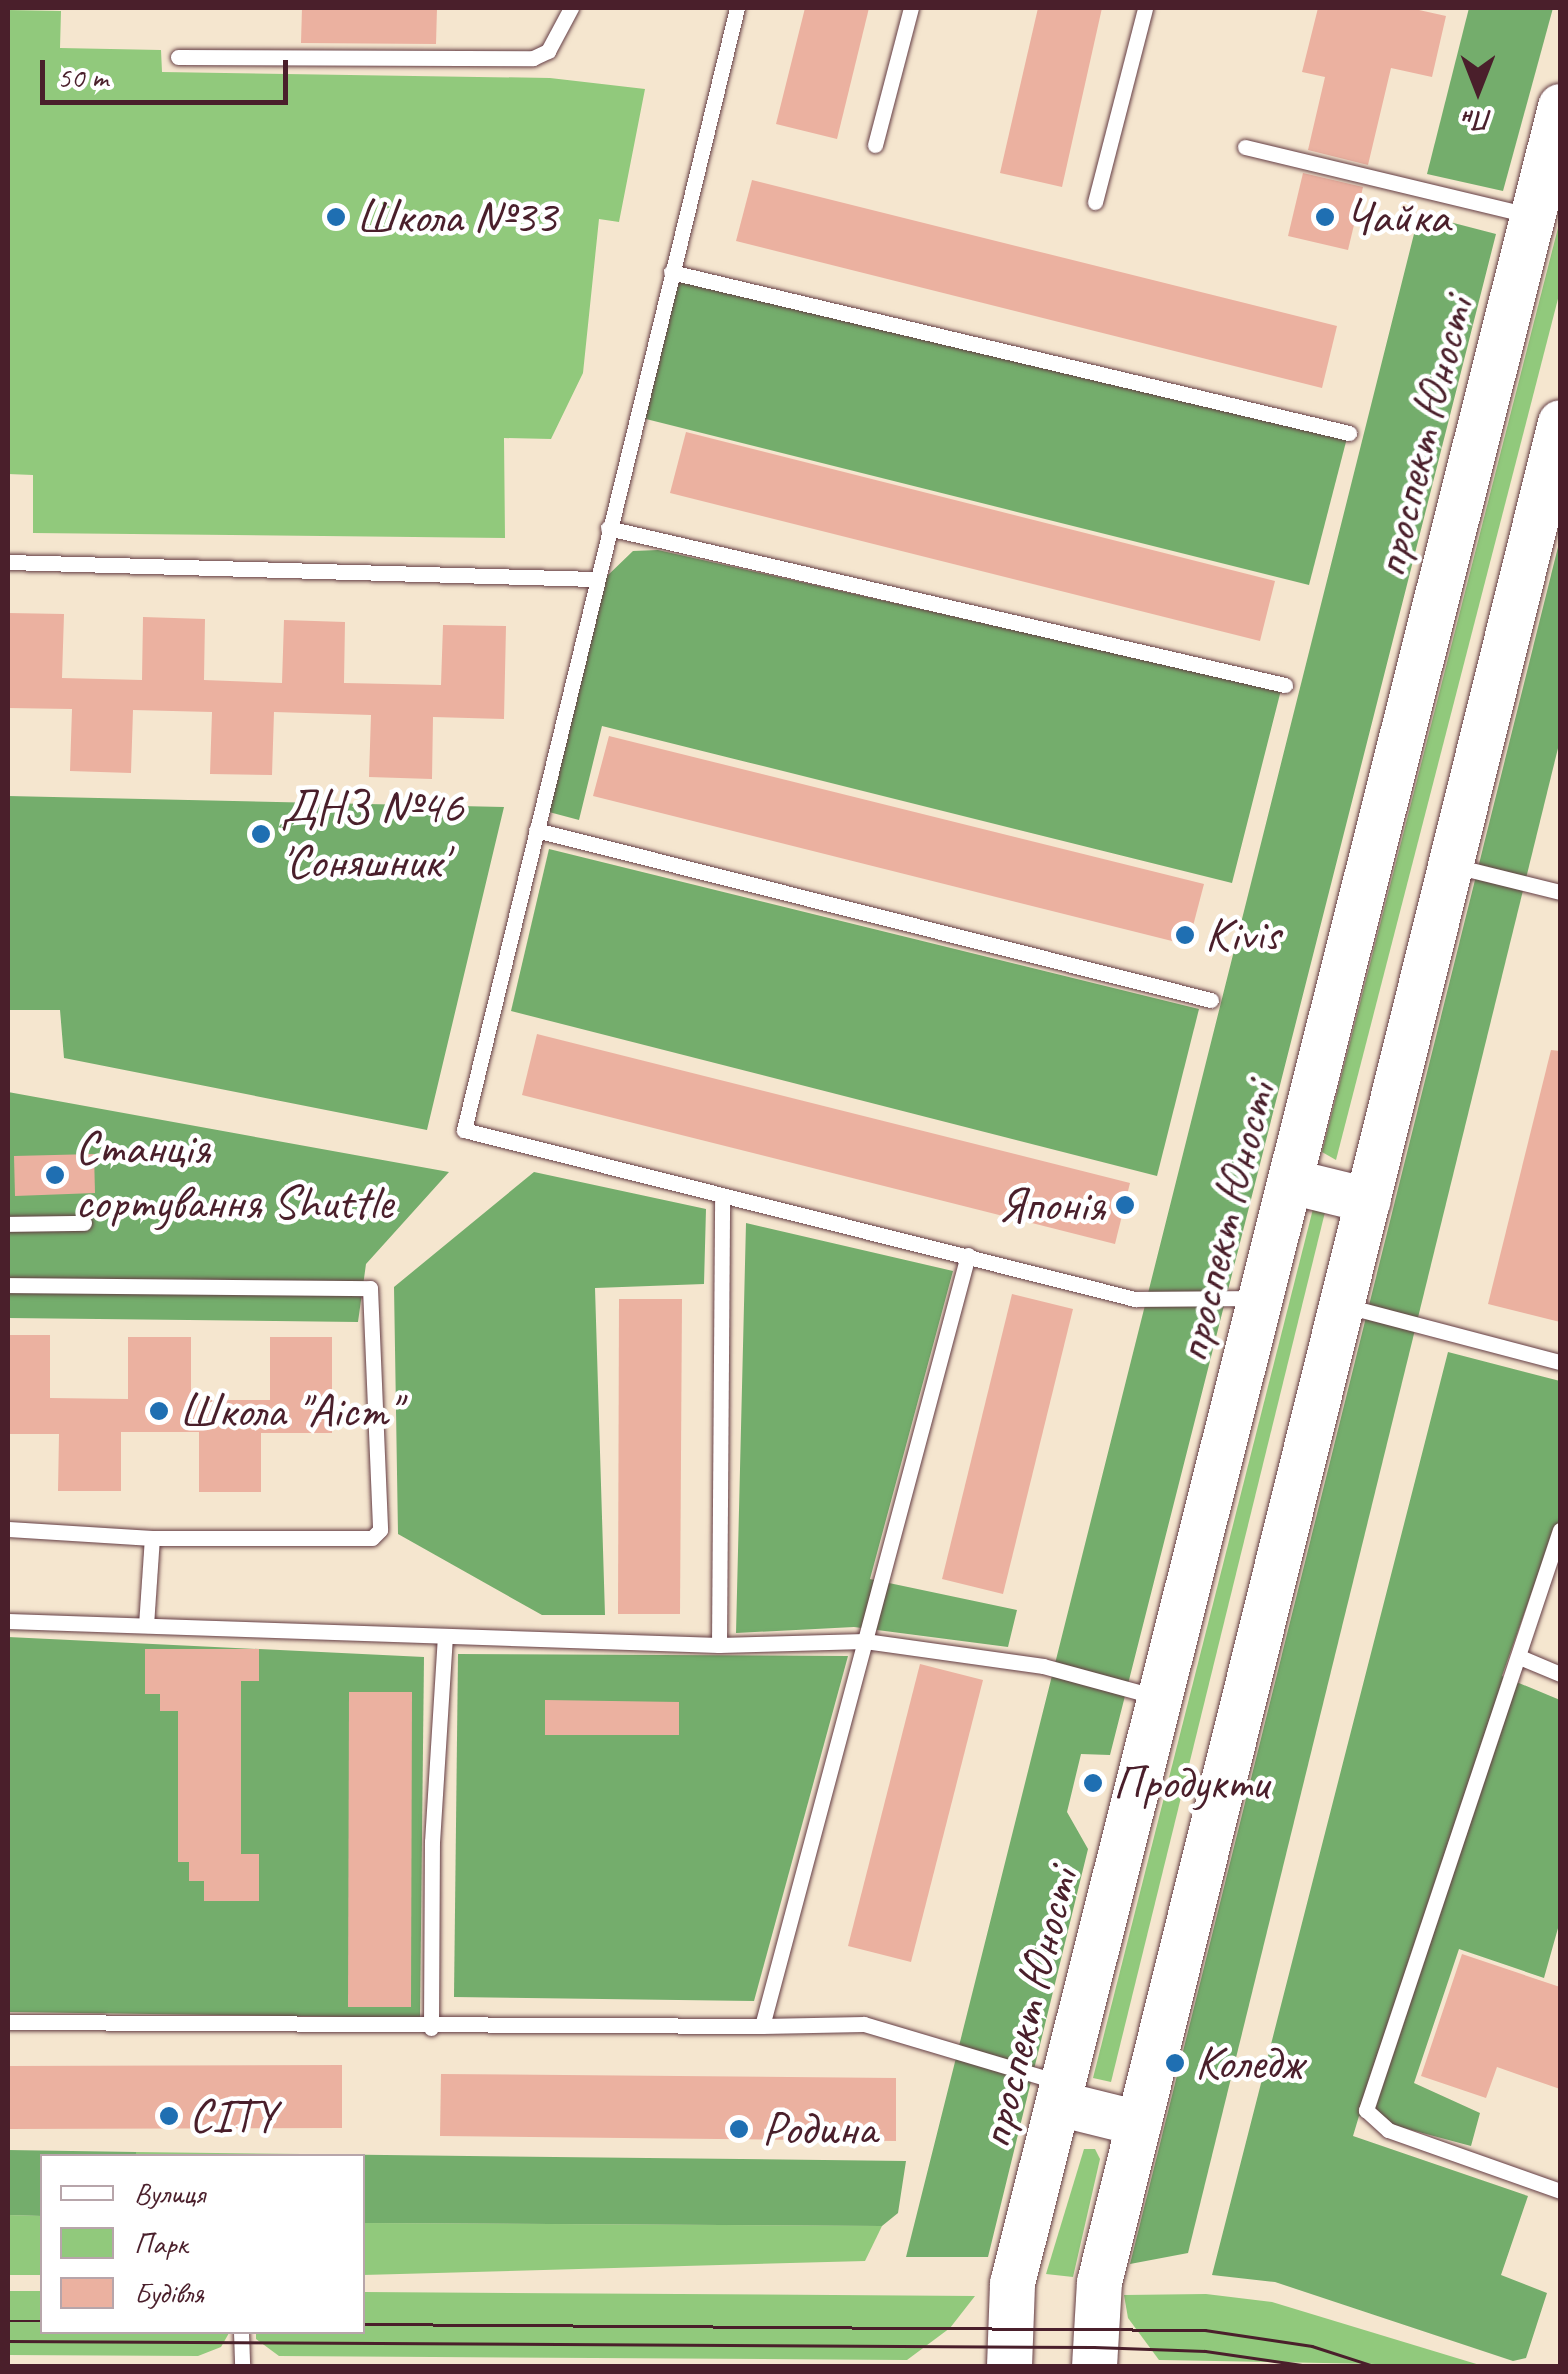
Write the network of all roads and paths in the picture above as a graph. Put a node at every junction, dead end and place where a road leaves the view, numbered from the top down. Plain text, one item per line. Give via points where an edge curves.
1 (571, 8) edge
2 (737, 8) edge
3 (911, 8) edge
4 (1145, 8) edge
5 (178, 57) dead end
6 (1560, 106) edge
7 (876, 146) dead end
8 (1245, 146) dead end
9 (1095, 202) dead end
10 (1533, 216) junction
11 (672, 272) junction
12 (1560, 422) edge
13 (1349, 433) dead end
14 (608, 528) junction
15 (8, 562) edge
16 (595, 580) junction
17 (1285, 686) dead end
18 (536, 830) junction
19 (1451, 865) junction
20 (1560, 892) edge
21 (1212, 1000) dead end
22 (1290, 1181) junction
23 (722, 1197) junction
24 (1368, 1200) junction
25 (84, 1222) dead end
26 (8, 1224) edge
27 (968, 1255) junction
28 (8, 1285) edge
29 (1260, 1298) junction
30 (1342, 1305) junction
31 (1560, 1362) edge
32 (8, 1529) edge
33 (1560, 1530) edge
34 (152, 1538) junction
35 (8, 1620) edge
36 (146, 1625) junction
37 (445, 1637) junction
38 (865, 1641) junction
39 (719, 1645) junction
40 (1522, 1658) junction
41 (1560, 1674) edge
42 (1160, 1698) junction
43 (8, 2022) edge
44 (762, 2026) junction
45 (431, 2028) junction
46 (1060, 2093) junction
47 (1139, 2123) junction
48 (1560, 2191) edge
49 (242, 2334) edge
50 (242, 2366) edge
51 (1009, 2366) edge
52 (1094, 2366) edge

1 - 5 lane via 548,50 533,58
2 - 11 lane
3 - 7 lane
4 - 9 lane
6 - 10 main road, проспект Юності
8 - 10 lane
10 - 22 main road, проспект Юності
11 - 13 lane
11 - 14 lane
12 - 19 main road
14 - 16 lane
14 - 17 lane
15 - 16 lane
16 - 18 lane
18 - 21 lane
18 - 23 lane via 464,1130
19 - 20 lane
19 - 24 main road
22 - 24 main road
22 - 29 main road, проспект Юності
23 - 27 lane
23 - 39 lane
24 - 30 main road
25 - 26 lane
27 - 29 lane via 1135,1299
27 - 38 lane
28 - 34 lane via 370,1288 380,1530 372,1538
29 - 42 main road, проспект Юності
30 - 31 lane
30 - 47 main road
32 - 34 lane
33 - 40 lane
34 - 36 lane
35 - 36 lane
36 - 37 lane
37 - 39 lane
37 - 45 lane via 432,1842
38 - 39 lane
38 - 42 lane via 1043,1666
38 - 44 lane
40 - 41 lane
40 - 48 lane via 1366,2110 1388,2130
42 - 46 main road, проспект Юності
43 - 45 lane
44 - 45 lane
44 - 46 lane via 864,2024 946,2043
46 - 47 main road
46 - 51 main road, проспект Юності via 1012,2282
47 - 52 main road via 1100,2282
49 - 50 lane

